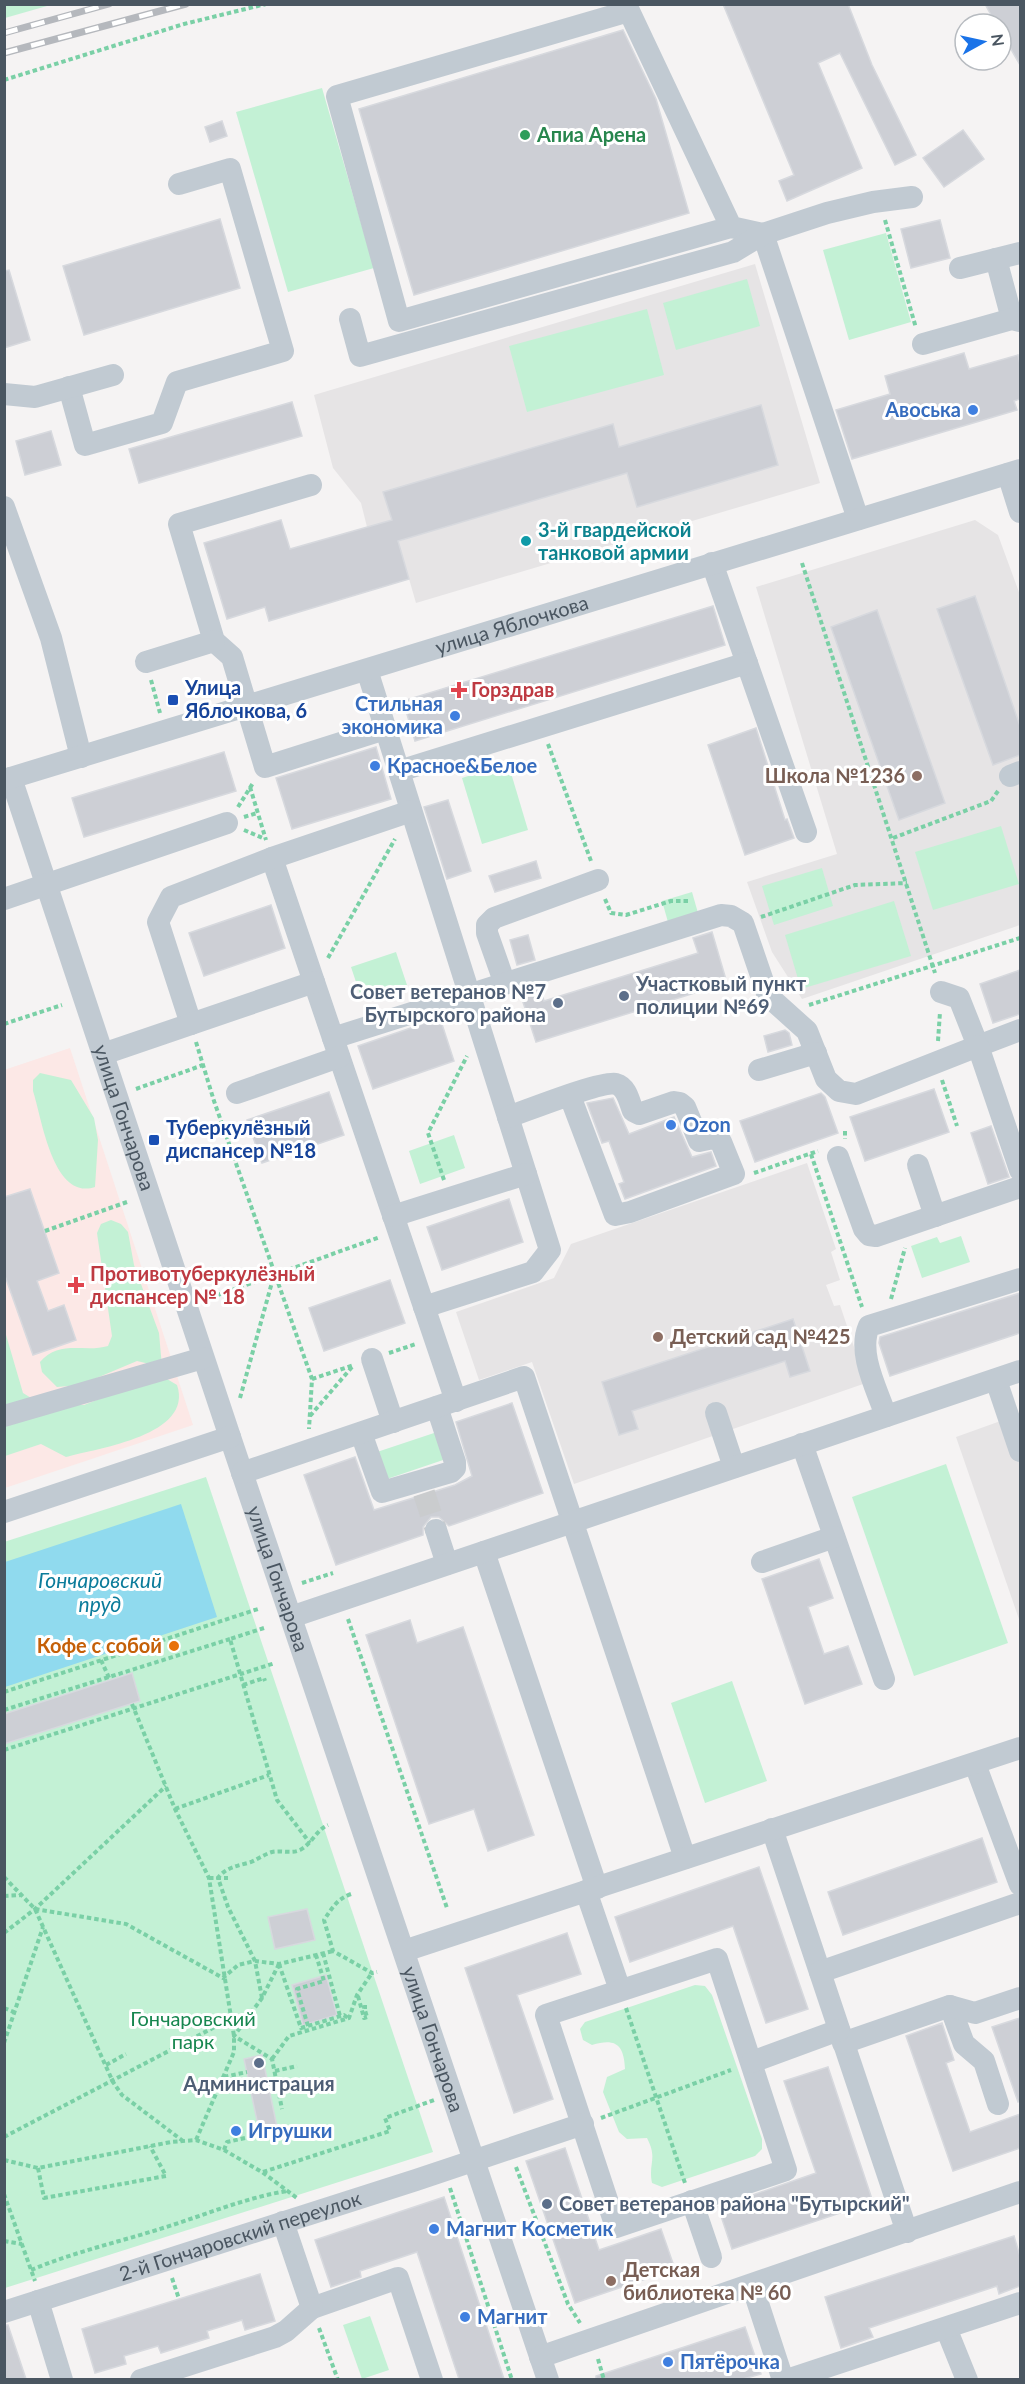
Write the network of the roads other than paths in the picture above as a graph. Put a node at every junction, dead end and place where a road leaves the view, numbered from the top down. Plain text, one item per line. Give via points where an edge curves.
1 (179, 183) dead end
2 (912, 197) dead end
3 (731, 228) junction
4 (763, 234) junction
5 (1020, 253) edge
6 (996, 259) junction
7 (960, 268) dead end
8 (350, 320) dead end
9 (1016, 320) edge
10 (923, 344) road end
11 (113, 375) dead end
12 (69, 387) junction
13 (4, 394) edge
14 (1014, 472) edge
15 (311, 484) dead end
16 (4, 507) edge
17 (1020, 512) edge
18 (858, 519) junction
19 (712, 563) junction
20 (213, 641) junction
21 (146, 662) road end
22 (747, 663) junction
23 (367, 669) junction
24 (246, 706) junction
25 (385, 729) junction
26 (81, 757) junction
27 (399, 771) junction
28 (8, 779) edge
29 (411, 811) junction
30 (227, 823) road end
31 (806, 832) dead end
32 (269, 849) junction
33 (598, 880) road end
34 (46, 884) junction
35 (4, 899) edge
36 (314, 982) junction
37 (505, 984) junction
38 (941, 992) road end
39 (470, 995) junction
40 (191, 1024) junction
41 (1020, 1030) edge
42 (978, 1046) junction
43 (336, 1048) junction
44 (816, 1053) junction
45 (103, 1054) junction
46 (759, 1070) dead end
47 (237, 1093) dead end
48 (570, 1096) junction
49 (508, 1117) junction
50 (838, 1157) road end
51 (918, 1165) dead end
52 (1020, 1170) edge
53 (526, 1174) junction
54 (1020, 1187) edge
55 (936, 1216) junction
56 (395, 1223) junction
57 (1020, 1279) edge
58 (424, 1307) junction
59 (203, 1358) junction
60 (363, 1362) road end
61 (1020, 1371) edge
62 (996, 1380) junction
63 (446, 1404) junction
64 (716, 1413) dead end
65 (4, 1416) edge
66 (886, 1416) junction
67 (393, 1422) junction
68 (361, 1433) junction
69 (230, 1437) junction
70 (802, 1444) junction
71 (1020, 1451) edge
72 (734, 1467) junction
73 (242, 1473) junction
74 (4, 1512) edge
75 (573, 1521) junction
76 (436, 1530) tunnel mouth
77 (834, 1536) junction
78 (484, 1551) junction
79 (762, 1562) dead end
80 (447, 1564) junction
81 (291, 1617) junction
82 (884, 1679) dead end
83 (1020, 1748) edge
84 (975, 1764) junction
85 (772, 1829) junction
86 (684, 1858) junction
87 (1019, 1876) edge
88 (592, 1890) junction
89 (1020, 1903) edge
90 (404, 1951) junction
91 (820, 1972) junction
92 (620, 1990) junction
93 (1020, 1998) edge
94 (950, 2006) junction
95 (841, 2036) junction
96 (752, 2062) junction
97 (998, 2104) dead end
98 (583, 2124) junction
99 (475, 2161) junction
100 (1020, 2192) edge
101 (692, 2202) junction
102 (283, 2222) junction
103 (907, 2232) junction
104 (717, 2275) junction
105 (752, 2284) junction
106 (38, 2301) junction
107 (1020, 2303) edge
108 (312, 2308) junction
109 (4, 2312) edge
110 (946, 2328) junction
111 (540, 2357) junction
112 (62, 2379) edge
113 (141, 2379) edge
114 (432, 2379) edge
115 (548, 2379) edge
116 (785, 2379) edge
117 (967, 2379) edge

1 - 12 street via 230,169 283,351 177,382 162,423 85,445
2 - 4 street via 826,213
3 - 3 street via 629,11 337,96 399,321
3 - 4 street
4 - 8 street via 733,252 360,356
4 - 18 street
5 - 6 street
6 - 7 street
6 - 9 street
9 - 10 street
11 - 12 street
12 - 13 street via 35,397
14 - 17 street
14 - 18 street, улица Яблочкова
15 - 20 street via 179,524
16 - 26 street via 51,638
18 - 19 street, улица Яблочкова
19 - 22 street
19 - 23 street, улица Яблочкова
20 - 21 street
20 - 24 street via 232,657
22 - 27 street
22 - 31 street
23 - 24 street, улица Яблочкова
23 - 25 street
24 - 25 street via 265,767
24 - 26 street, улица Яблочкова
25 - 27 street
26 - 28 street, улица Яблочкова
27 - 29 street
28 - 34 street, улица Гончарова
29 - 32 street
29 - 39 street
30 - 34 street
32 - 36 street
32 - 40 street via 171,897 158,922
33 - 37 street via 494,918 487,925
34 - 35 street
34 - 45 street, улица Гончарова
36 - 40 street
36 - 43 street
37 - 39 street
37 - 44 street via 721,915 731,916 744,923 768,996 807,1031
38 - 42 street via 959,998
39 - 43 street
39 - 49 street
40 - 45 street
41 - 42 street
42 - 44 street via 856,1094 839,1091 826,1079
42 - 52 street
43 - 47 street
43 - 56 street
44 - 46 street
45 - 59 street, улица Гончарова
48 - 48 street via 607,1083 625,1090 633,1111 639,1114 680,1102 699,1141 713,1138 722,1142 734,1174 615,1215
48 - 49 street
49 - 53 street
50 - 55 street via 869,1235
51 - 55 street
53 - 56 street via 450,1198
53 - 58 street via 550,1250 533,1272
54 - 55 street
56 - 58 street
57 - 66 street via 877,1323 864,1338 865,1354
58 - 63 street
59 - 65 street
59 - 69 street, улица Гончарова
60 - 67 street
61 - 62 street
62 - 66 street
62 - 71 street
63 - 67 street
63 - 68 street via 455,1468 422,1487 382,1492
63 - 75 street via 524,1377
64 - 72 street
66 - 70 street
67 - 68 street
68 - 73 street
69 - 73 street, улица Гончарова
69 - 74 street
70 - 72 street
70 - 77 street
72 - 75 street
73 - 81 street, улица Гончарова
75 - 78 street
75 - 86 street
76 - 80 street
77 - 79 street
77 - 82 street
78 - 80 street
78 - 88 street
80 - 81 street
81 - 90 street, улица Гончарова
83 - 84 street
84 - 85 street
84 - 87 street
85 - 86 street
85 - 91 street
86 - 88 street
88 - 90 street
88 - 92 street
89 - 91 street
90 - 99 street, улица Гончарова
91 - 95 street
92 - 96 street via 717,1959
92 - 98 street via 546,2015
93 - 94 street via 975,2013
94 - 95 street
94 - 97 street via 964,2044 984,2061
95 - 96 street
95 - 103 street
96 - 101 street via 786,2170
98 - 99 street, 2-й Гончаровский переулок
98 - 101 street via 616,2227
99 - 102 street, 2-й Гончаровский переулок
99 - 111 street, улица Гончарова
100 - 103 street
101 - 104 street
102 - 106 street, 2-й Гончаровский переулок
102 - 108 street
103 - 105 street
104 - 105 street
104 - 111 street via 591,2340
105 - 116 street
106 - 109 street, 2-й Гончаровский переулок
106 - 112 street
107 - 110 street
108 - 113 street via 275,2337
108 - 114 street via 398,2278
110 - 116 street
110 - 117 street
111 - 115 street, улица Гончарова

